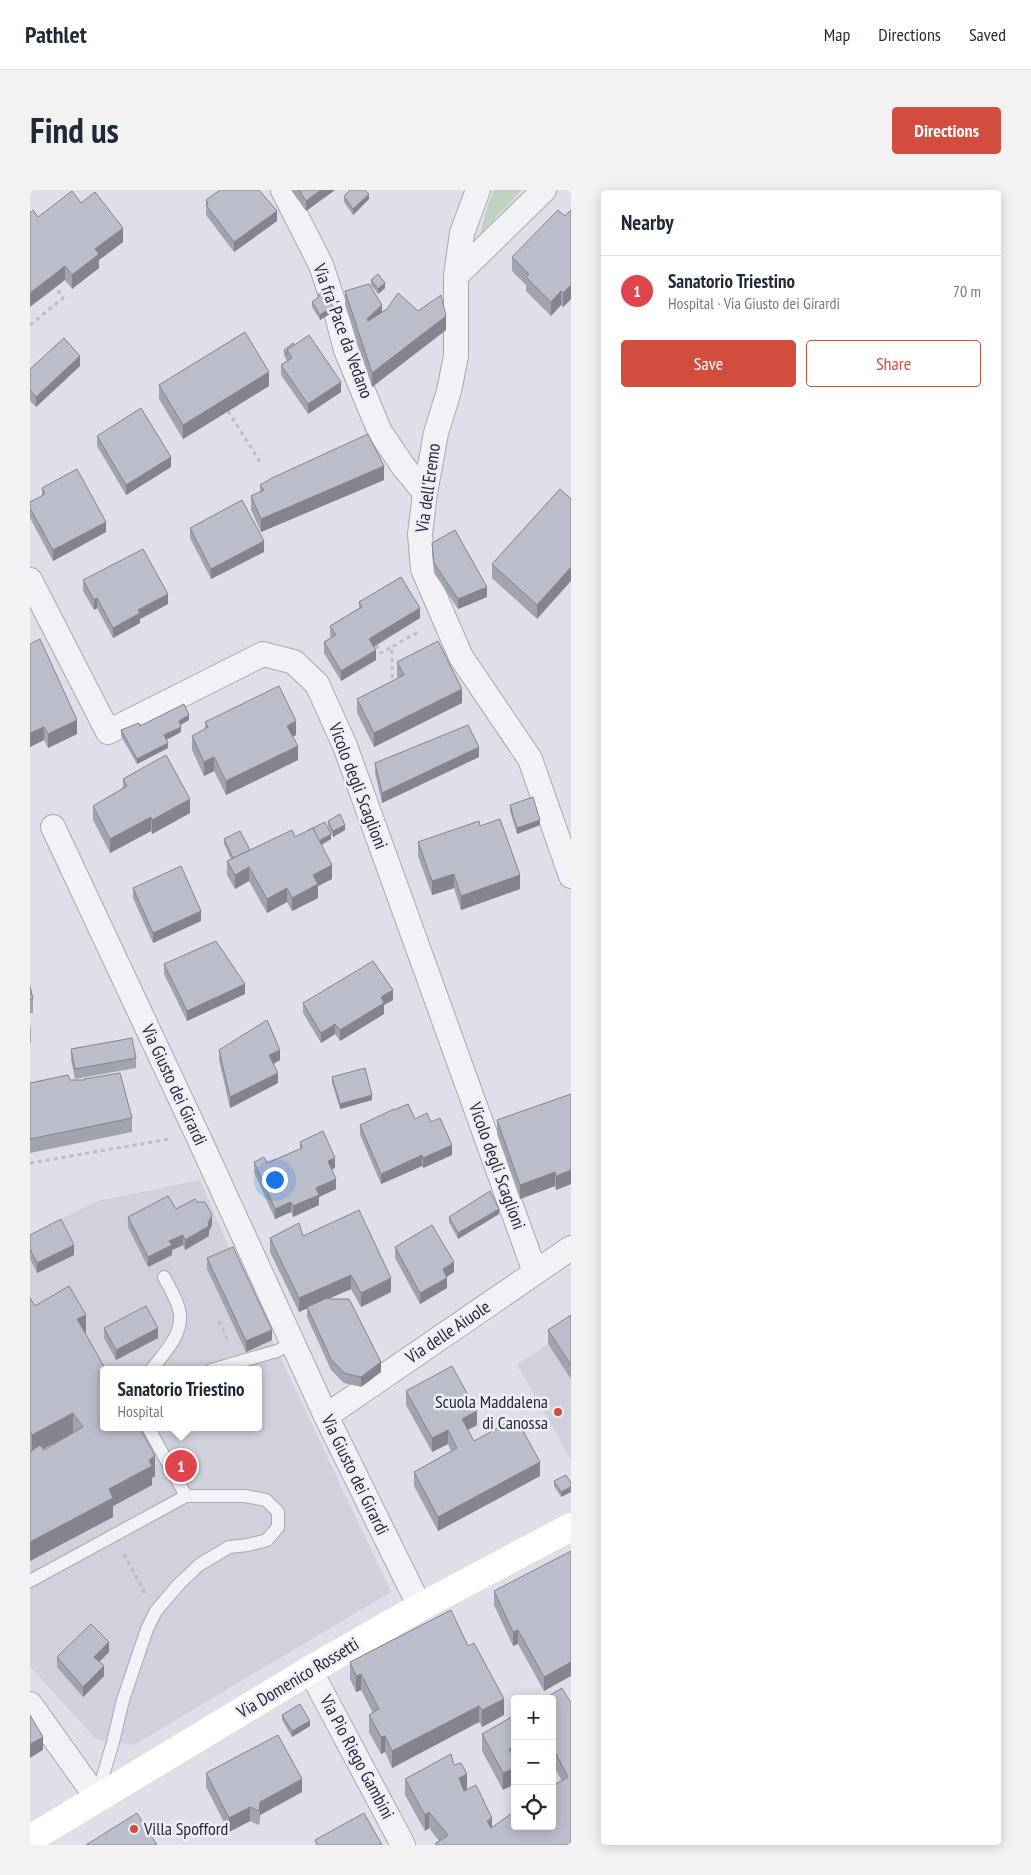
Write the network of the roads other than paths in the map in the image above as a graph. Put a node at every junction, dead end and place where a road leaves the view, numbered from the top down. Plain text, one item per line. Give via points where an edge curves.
1 (283, 190) edge
2 (478, 190) edge
3 (544, 190) edge
4 (456, 276) junction
5 (425, 493) junction
6 (30, 580) edge
7 (53, 827) dead end
8 (571, 876) edge
9 (571, 1248) edge
10 (536, 1272) junction
11 (164, 1277) dead end
12 (293, 1343) junction
13 (154, 1366) edge
14 (225, 1366) edge
15 (326, 1416) junction
16 (150, 1431) edge
17 (186, 1496) junction
18 (571, 1526) edge
19 (30, 1581) edge
20 (420, 1607) junction
21 (310, 1670) junction
22 (30, 1704) edge
23 (97, 1798) junction
24 (30, 1839) edge
25 (403, 1845) edge

1 - 5 street, Via fra' Pace da Vedano via 320,265 346,350 380,432
2 - 4 street, Via dell'Eremo via 462,233
3 - 4 street
4 - 5 street, Via dell'Eremo via 456,356
5 - 8 street, Via dell'Eremo via 420,534 423,569 461,657 530,759
6 - 10 street, Vicolo degli Scaglioni via 108,732 263,654 294,662 317,684 345,746
7 - 12 street, Via Giusto dei Girardi
9 - 10 street, Via delle Aiuole
10 - 15 street, Via delle Aiuole
11 - 13 lane via 180,1317 178,1332
12 - 14 lane
12 - 15 street, Via Giusto dei Girardi
15 - 20 street, Via Giusto dei Girardi
16 - 17 lane
17 - 19 lane
17 - 23 lane via 246,1496 266,1500 278,1512 278,1527 267,1540 229,1547 199,1565 156,1612 123,1700
18 - 20 main road, Via Domenico Rossetti
20 - 21 main road, Via Domenico Rossetti
21 - 23 main road, Via Domenico Rossetti
21 - 25 street, Via Pio Riego Gambini
22 - 23 street
23 - 24 main road, Via Domenico Rossetti

